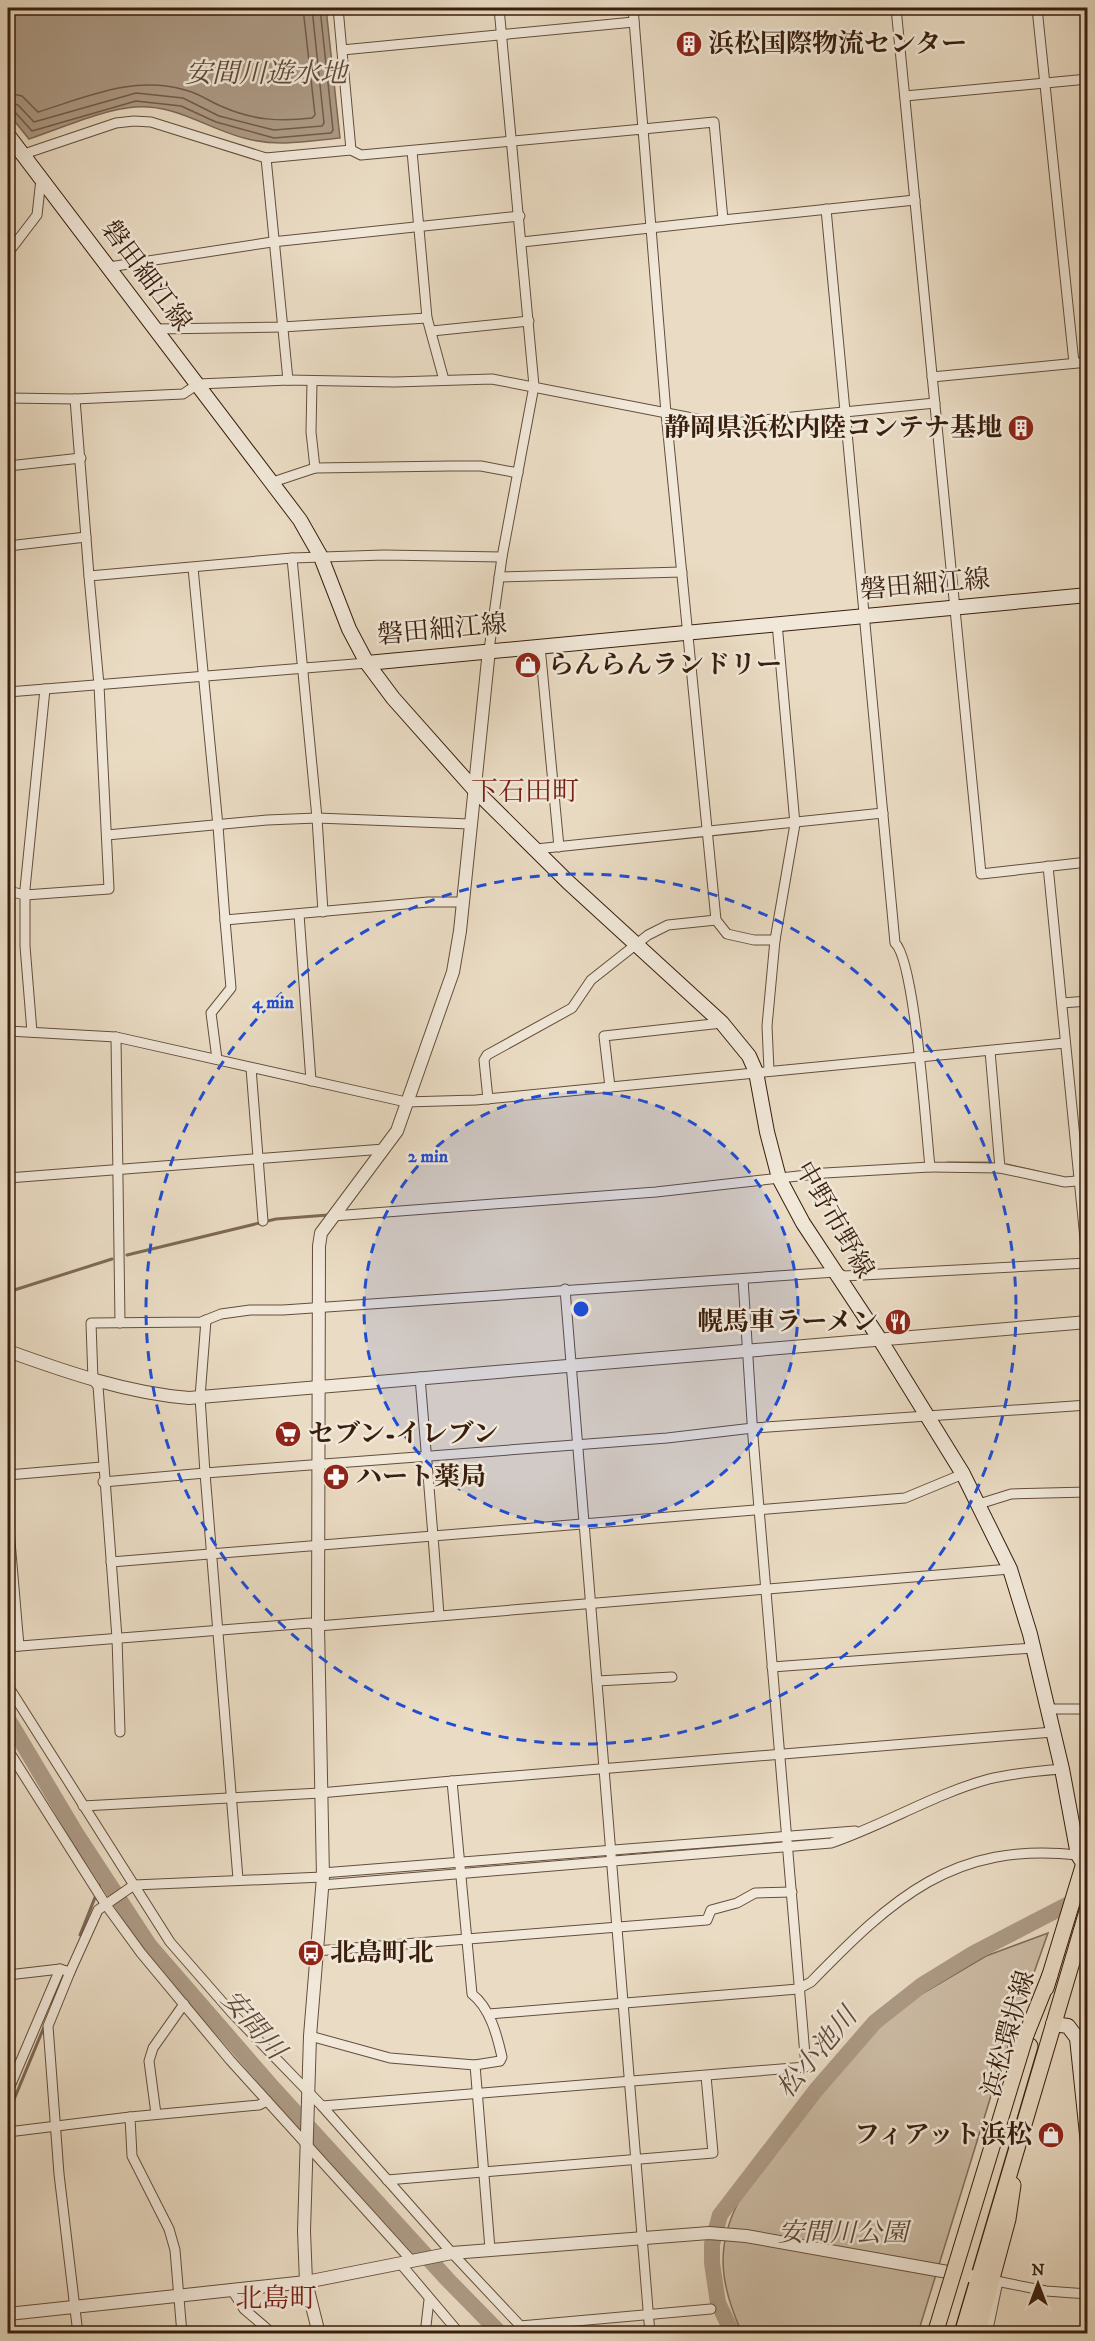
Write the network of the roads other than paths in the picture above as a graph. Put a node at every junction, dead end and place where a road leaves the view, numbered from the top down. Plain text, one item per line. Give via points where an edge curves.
1 (338, 8) edge
2 (499, 8) edge
3 (633, 8) edge
4 (897, 8) edge
5 (1037, 8) edge
6 (634, 22) junction
7 (502, 35) junction
8 (342, 50) junction
9 (1088, 79) edge
10 (1045, 83) junction
11 (905, 96) junction
12 (643, 129) junction
13 (8, 135) edge
14 (513, 141) junction
15 (351, 150) junction
16 (412, 151) junction
17 (24, 154) junction
18 (266, 158) junction
19 (41, 178) junction
20 (915, 200) junction
21 (826, 209) junction
22 (520, 216) junction
23 (723, 220) junction
24 (418, 225) junction
25 (650, 229) junction
26 (272, 242) junction
27 (522, 242) junction
28 (8, 253) edge
29 (109, 267) junction
30 (426, 318) junction
31 (529, 321) junction
32 (282, 327) junction
33 (156, 329) junction
34 (432, 331) junction
35 (1088, 362) edge
36 (1074, 363) junction
37 (932, 377) junction
38 (288, 380) junction
39 (444, 380) junction
40 (312, 382) junction
41 (198, 384) junction
42 (534, 386) junction
43 (8, 398) edge
44 (75, 399) junction
45 (935, 404) junction
46 (845, 412) junction
47 (666, 413) junction
48 (81, 458) junction
49 (8, 466) edge
50 (315, 468) junction
51 (518, 473) junction
52 (273, 482) junction
53 (86, 537) junction
54 (8, 546) edge
55 (321, 557) junction
56 (502, 557) junction
57 (292, 558) junction
58 (193, 568) junction
59 (682, 572) junction
60 (89, 576) junction
61 (499, 577) junction
62 (1088, 595) edge
63 (954, 607) junction
64 (8, 610) edge
65 (866, 615) junction
66 (777, 624) junction
67 (687, 632) junction
68 (540, 646) junction
69 (489, 650) junction
70 (8, 654) edge
71 (367, 663) junction
72 (303, 668) junction
73 (202, 676) junction
74 (99, 685) junction
75 (45, 689) junction
76 (8, 692) edge
77 (473, 788) junction
78 (883, 813) junction
79 (317, 818) junction
80 (470, 824) junction
81 (795, 824) junction
82 (219, 826) junction
83 (708, 833) junction
84 (106, 835) junction
85 (559, 847) junction
86 (536, 849) junction
87 (1088, 862) edge
88 (1048, 866) junction
89 (8, 891) edge
90 (25, 895) junction
91 (462, 902) junction
92 (323, 912) junction
93 (299, 914) junction
94 (225, 920) junction
95 (716, 920) junction
96 (775, 940) junction
97 (636, 945) junction
98 (1088, 1001) edge
99 (1062, 1003) junction
100 (722, 1023) junction
101 (8, 1031) edge
102 (32, 1032) junction
103 (116, 1037) junction
104 (1065, 1043) junction
105 (990, 1051) junction
106 (918, 1056) junction
107 (217, 1059) junction
108 (251, 1068) junction
109 (763, 1071) junction
110 (311, 1081) junction
111 (610, 1087) junction
112 (488, 1099) junction
113 (406, 1102) junction
114 (384, 1149) junction
115 (257, 1159) junction
116 (930, 1167) junction
117 (1000, 1168) junction
118 (120, 1171) junction
119 (779, 1178) junction
120 (8, 1179) edge
121 (1083, 1180) edge
122 (333, 1216) junction
123 (263, 1221) dead end
124 (1087, 1263) edge
125 (1088, 1269) edge
126 (836, 1272) junction
127 (743, 1280) junction
128 (565, 1289) junction
129 (317, 1308) junction
130 (206, 1320) junction
131 (1088, 1322) edge
132 (120, 1323) junction
133 (879, 1338) junction
134 (747, 1349) junction
135 (8, 1351) edge
136 (573, 1365) junction
137 (420, 1377) junction
138 (93, 1380) junction
139 (317, 1386) junction
140 (200, 1397) junction
141 (1088, 1405) edge
142 (928, 1416) junction
143 (753, 1428) junction
144 (578, 1444) junction
145 (425, 1457) junction
146 (317, 1464) junction
147 (102, 1467) junction
148 (205, 1473) junction
149 (963, 1474) junction
150 (8, 1475) edge
151 (103, 1482) junction
152 (1088, 1492) edge
153 (979, 1504) junction
154 (760, 1510) junction
155 (8, 1518) edge
156 (583, 1524) junction
157 (433, 1536) junction
158 (318, 1545) junction
159 (212, 1554) junction
160 (111, 1562) junction
161 (1010, 1569) junction
162 (767, 1589) junction
163 (590, 1603) junction
164 (439, 1615) junction
165 (318, 1626) junction
166 (218, 1631) junction
167 (117, 1638) junction
168 (19, 1646) junction
169 (8, 1647) edge
170 (1033, 1648) junction
171 (772, 1667) junction
172 (672, 1677) dead end
173 (597, 1681) junction
174 (8, 1686) edge
175 (1048, 1709) junction
176 (1088, 1709) edge
177 (120, 1732) dead end
178 (1053, 1732) junction
179 (8, 1750) edge
180 (781, 1754) junction
181 (603, 1768) junction
182 (1062, 1769) junction
183 (452, 1781) junction
184 (320, 1792) junction
185 (232, 1798) junction
186 (83, 1806) junction
187 (870, 1830) junction
188 (787, 1836) junction
189 (787, 1847) junction
190 (609, 1849) junction
191 (1084, 1860) edge
192 (610, 1861) junction
193 (459, 1862) junction
194 (460, 1875) junction
195 (322, 1878) junction
196 (238, 1879) junction
197 (133, 1885) junction
198 (792, 1892) junction
199 (107, 1904) junction
200 (1088, 1908) edge
201 (616, 1927) junction
202 (465, 1939) junction
203 (316, 1951) junction
204 (65, 1970) junction
205 (8, 1971) edge
206 (1050, 1975) junction
207 (798, 1989) junction
208 (184, 2004) junction
209 (623, 2004) junction
210 (489, 2014) junction
211 (1053, 2024) junction
212 (310, 2036) junction
213 (476, 2065) junction
214 (706, 2076) junction
215 (629, 2081) junction
216 (8, 2091) edge
217 (478, 2093) junction
218 (308, 2095) junction
219 (267, 2101) junction
220 (322, 2106) junction
221 (156, 2114) junction
222 (130, 2117) junction
223 (56, 2126) junction
224 (8, 2132) edge
225 (308, 2144) junction
226 (1088, 2144) edge
227 (635, 2160) junction
228 (484, 2171) junction
229 (387, 2180) junction
230 (641, 2237) junction
231 (490, 2249) junction
232 (451, 2253) junction
233 (409, 2261) junction
234 (962, 2274) junction
235 (989, 2280) junction
236 (306, 2282) junction
237 (232, 2290) junction
238 (1088, 2294) edge
239 (179, 2295) junction
240 (429, 2300) junction
241 (75, 2306) junction
242 (711, 2309) dead end
243 (8, 2314) edge
244 (649, 2315) junction
245 (520, 2326) junction
246 (1088, 2332) edge
247 (78, 2334) edge
248 (182, 2334) edge
249 (273, 2334) edge
250 (319, 2334) edge
251 (425, 2334) edge
252 (460, 2334) edge
253 (528, 2334) edge
254 (650, 2334) edge
255 (934, 2334) edge
256 (945, 2334) edge
257 (962, 2334) edge
258 (977, 2334) edge
259 (987, 2334) edge
260 (1077, 2334) edge

1 - 8 street
2 - 7 street
3 - 6 street
4 - 11 street
5 - 10 street
6 - 7 street
6 - 12 street
7 - 8 street
7 - 14 street
8 - 15 street
9 - 10 street
10 - 11 street
10 - 36 street
11 - 20 street
12 - 14 street
12 - 23 street via 714,122
12 - 25 street
13 - 17 main road, 磐田細江線
14 - 16 street
14 - 22 street
15 - 16 street via 360,155
15 - 18 street
16 - 24 street
17 - 18 street via 122,122 151,122
17 - 19 main road, 磐田細江線
18 - 26 street
19 - 28 street via 38,215
19 - 29 main road, 磐田細江線
20 - 21 street
20 - 37 street
21 - 23 street
21 - 46 street
22 - 24 street
22 - 27 street
23 - 25 street
24 - 26 street
24 - 30 street
25 - 27 street
25 - 47 street
26 - 29 street
26 - 32 street
27 - 31 street
29 - 33 main road, 磐田細江線
30 - 32 street
30 - 34 street
31 - 34 street
31 - 42 street
32 - 33 street
32 - 38 street
33 - 41 main road, 磐田細江線
34 - 39 street
35 - 36 street
36 - 37 street
37 - 45 street
38 - 40 street
38 - 41 street
39 - 40 street
39 - 42 street via 492,379
40 - 50 street
41 - 44 street via 183,394
41 - 52 main road, 磐田細江線
42 - 47 street
42 - 51 street
43 - 44 street
44 - 48 street
45 - 46 street
45 - 63 street
46 - 47 street via 723,424
46 - 65 street
47 - 59 street
48 - 49 street
48 - 53 street
50 - 51 street via 481,466
50 - 52 street
51 - 56 street
52 - 55 main road, 磐田細江線
53 - 54 street
53 - 60 street
55 - 56 street
55 - 57 street
55 - 71 main road, 磐田細江線
56 - 61 street
57 - 58 street
57 - 72 street
58 - 60 street
58 - 73 street
59 - 61 street
59 - 67 street
60 - 74 street
61 - 69 street
62 - 63 main road, 磐田細江線
63 - 65 main road, 磐田細江線
63 - 88 street via 981,874
64 - 70 street
65 - 66 main road, 磐田細江線
65 - 78 street
66 - 67 main road, 磐田細江線
66 - 81 street
67 - 68 main road, 磐田細江線
67 - 83 street
68 - 69 main road, 磐田細江線
68 - 85 street
69 - 71 main road, 磐田細江線
69 - 77 street
71 - 72 street
71 - 77 main road, 中野市野線
72 - 73 street
72 - 79 street
73 - 74 street
73 - 82 street
74 - 75 street
74 - 84 street
75 - 76 street
75 - 90 street
77 - 80 street
77 - 86 main road, 中野市野線
78 - 81 street
78 - 106 street via 895,943 909,980
79 - 80 street
79 - 82 street
79 - 92 street
80 - 91 street
81 - 83 street
81 - 96 street
82 - 84 street
82 - 94 street
83 - 85 street
83 - 95 street
84 - 90 street via 109,890
85 - 86 street
86 - 97 main road, 中野市野線
87 - 88 street
88 - 99 street
89 - 90 street
90 - 102 street
91 - 92 street
91 - 113 street via 453,972
92 - 93 street
93 - 94 street
93 - 110 street
94 - 107 street via 231,988 211,1012
95 - 96 street via 727,934
95 - 97 street via 668,925
96 - 109 street
97 - 100 main road, 中野市野線
97 - 112 street via 586,985 572,1008 487,1055 484,1060
98 - 99 street
99 - 104 street
100 - 109 main road, 中野市野線
100 - 111 street via 604,1036
101 - 102 street
102 - 103 street
103 - 107 street
103 - 118 street
104 - 105 street
104 - 121 street
105 - 106 street
105 - 117 street
106 - 109 street
106 - 116 street
107 - 108 street
108 - 110 street
108 - 115 street
109 - 111 street
109 - 119 main road, 中野市野線 via 767,1132
110 - 113 street
111 - 112 street
112 - 113 street
113 - 114 street via 398,1131
114 - 115 street
114 - 122 street
115 - 118 street
115 - 123 street
116 - 117 street
116 - 119 street
117 - 121 street via 1065,1182
118 - 120 street
118 - 132 street
119 - 122 street via 656,1192
119 - 126 main road, 中野市野線
121 - 124 street
122 - 129 street via 321,1233
124 - 125 street
124 - 126 street via 844,1276
126 - 127 street
126 - 133 main road, 中野市野線
127 - 128 street
127 - 134 street
128 - 129 street
128 - 136 street
129 - 130 street via 250,1310
129 - 139 street
130 - 132 street
130 - 140 street
131 - 133 street
132 - 138 street via 91,1323
133 - 134 street
133 - 142 main road, 中野市野線
134 - 136 street
134 - 143 street
135 - 138 street
136 - 137 street
136 - 144 street
137 - 139 street
137 - 145 street
138 - 140 street via 162,1396
138 - 147 street via 98,1386
139 - 140 street
139 - 146 street
140 - 148 street
141 - 142 street
142 - 143 street
142 - 149 main road, 中野市野線
143 - 144 street
143 - 154 street
144 - 145 street
144 - 156 street
145 - 146 street
145 - 157 street
146 - 148 street
146 - 158 street
147 - 150 street
147 - 151 street
148 - 151 street
148 - 159 street
149 - 153 main road, 中野市野線
149 - 154 street via 905,1498
151 - 160 street
152 - 153 street via 1011,1494
153 - 161 main road, 中野市野線
154 - 156 street
154 - 162 street
155 - 168 street
156 - 157 street
156 - 163 street
157 - 158 street
157 - 164 street
158 - 159 street
158 - 165 street
159 - 160 street
159 - 166 street
160 - 167 street
161 - 162 street
161 - 170 main road, 中野市野線
162 - 163 street
162 - 171 street
163 - 164 street
163 - 173 street
164 - 165 street
165 - 166 street via 310,1623
165 - 184 street
166 - 167 street
166 - 185 street
167 - 168 street
167 - 177 street
168 - 169 street
170 - 171 street
170 - 175 main road, 中野市野線
171 - 180 street
172 - 173 street
173 - 181 street
174 - 186 street
175 - 176 street
175 - 178 main road, 中野市野線
178 - 180 street
178 - 182 main road, 中野市野線
179 - 199 street
180 - 181 street
180 - 188 street
181 - 183 street
181 - 190 street
182 - 187 street via 988,1780 904,1812
182 - 191 main road, 中野市野線
183 - 184 street
183 - 193 street
184 - 185 street
184 - 195 street
185 - 186 street
185 - 196 street
186 - 197 street
187 - 188 street
187 - 189 street via 831,1844
188 - 189 street
188 - 190 street
189 - 192 street
189 - 198 street
190 - 192 street
190 - 193 street
191 - 206 main road, 浜松環状線
191 - 207 street via 1011,1854 937,1876 909,1891 811,1982
192 - 194 street
192 - 201 street
193 - 194 street
193 - 195 street
194 - 195 street
194 - 202 street
195 - 196 street
195 - 203 street
196 - 197 street
197 - 199 street
197 - 218 street via 170,1942
198 - 201 street via 755,1893 711,1910 707,1920
198 - 207 street
199 - 204 street via 98,1910
199 - 208 street
200 - 211 main road, 浜松環状線
201 - 202 street
201 - 209 street
202 - 203 street
202 - 210 street via 472,1994
203 - 212 street
204 - 205 street
204 - 216 street
204 - 223 street via 48,2026
206 - 234 main road, 浜松環状線
206 - 255 main road, bridge via 1026,2035
207 - 209 street
207 - 214 street via 806,2067
208 - 219 street
208 - 221 street via 153,2048 149,2061
209 - 210 street
209 - 215 street
210 - 213 street via 502,2057 500,2061
211 - 226 main road via 1068,2026 1073,2031
211 - 235 main road, 浜松環状線 via 1024,2119 1008,2219
212 - 213 street via 390,2058
212 - 218 street
213 - 217 street
214 - 215 street
214 - 227 street via 713,2153
215 - 217 street
215 - 227 street
217 - 220 street
217 - 228 street
218 - 220 street
218 - 225 street
219 - 221 street
219 - 225 street
220 - 229 street
221 - 222 street
222 - 223 street
222 - 239 street via 132,2156 169,2229
223 - 224 street
223 - 241 street
225 - 233 street
225 - 236 street
227 - 228 street
227 - 230 street
228 - 229 street
228 - 231 street
229 - 232 street
230 - 231 street
230 - 234 street via 724,2233
230 - 244 street
231 - 232 street
232 - 233 street
232 - 245 street
233 - 236 street
233 - 240 street
234 - 235 street
234 - 256 main road, 浜松環状線
235 - 238 street
235 - 257 main road
235 - 258 main road
235 - 259 street
236 - 237 street
236 - 250 street
237 - 239 street
237 - 249 street via 244,2309
239 - 241 street
239 - 248 street
240 - 251 street
240 - 252 street
241 - 243 street
241 - 247 street
242 - 244 street
244 - 245 street
244 - 254 street
245 - 253 street
246 - 260 street

